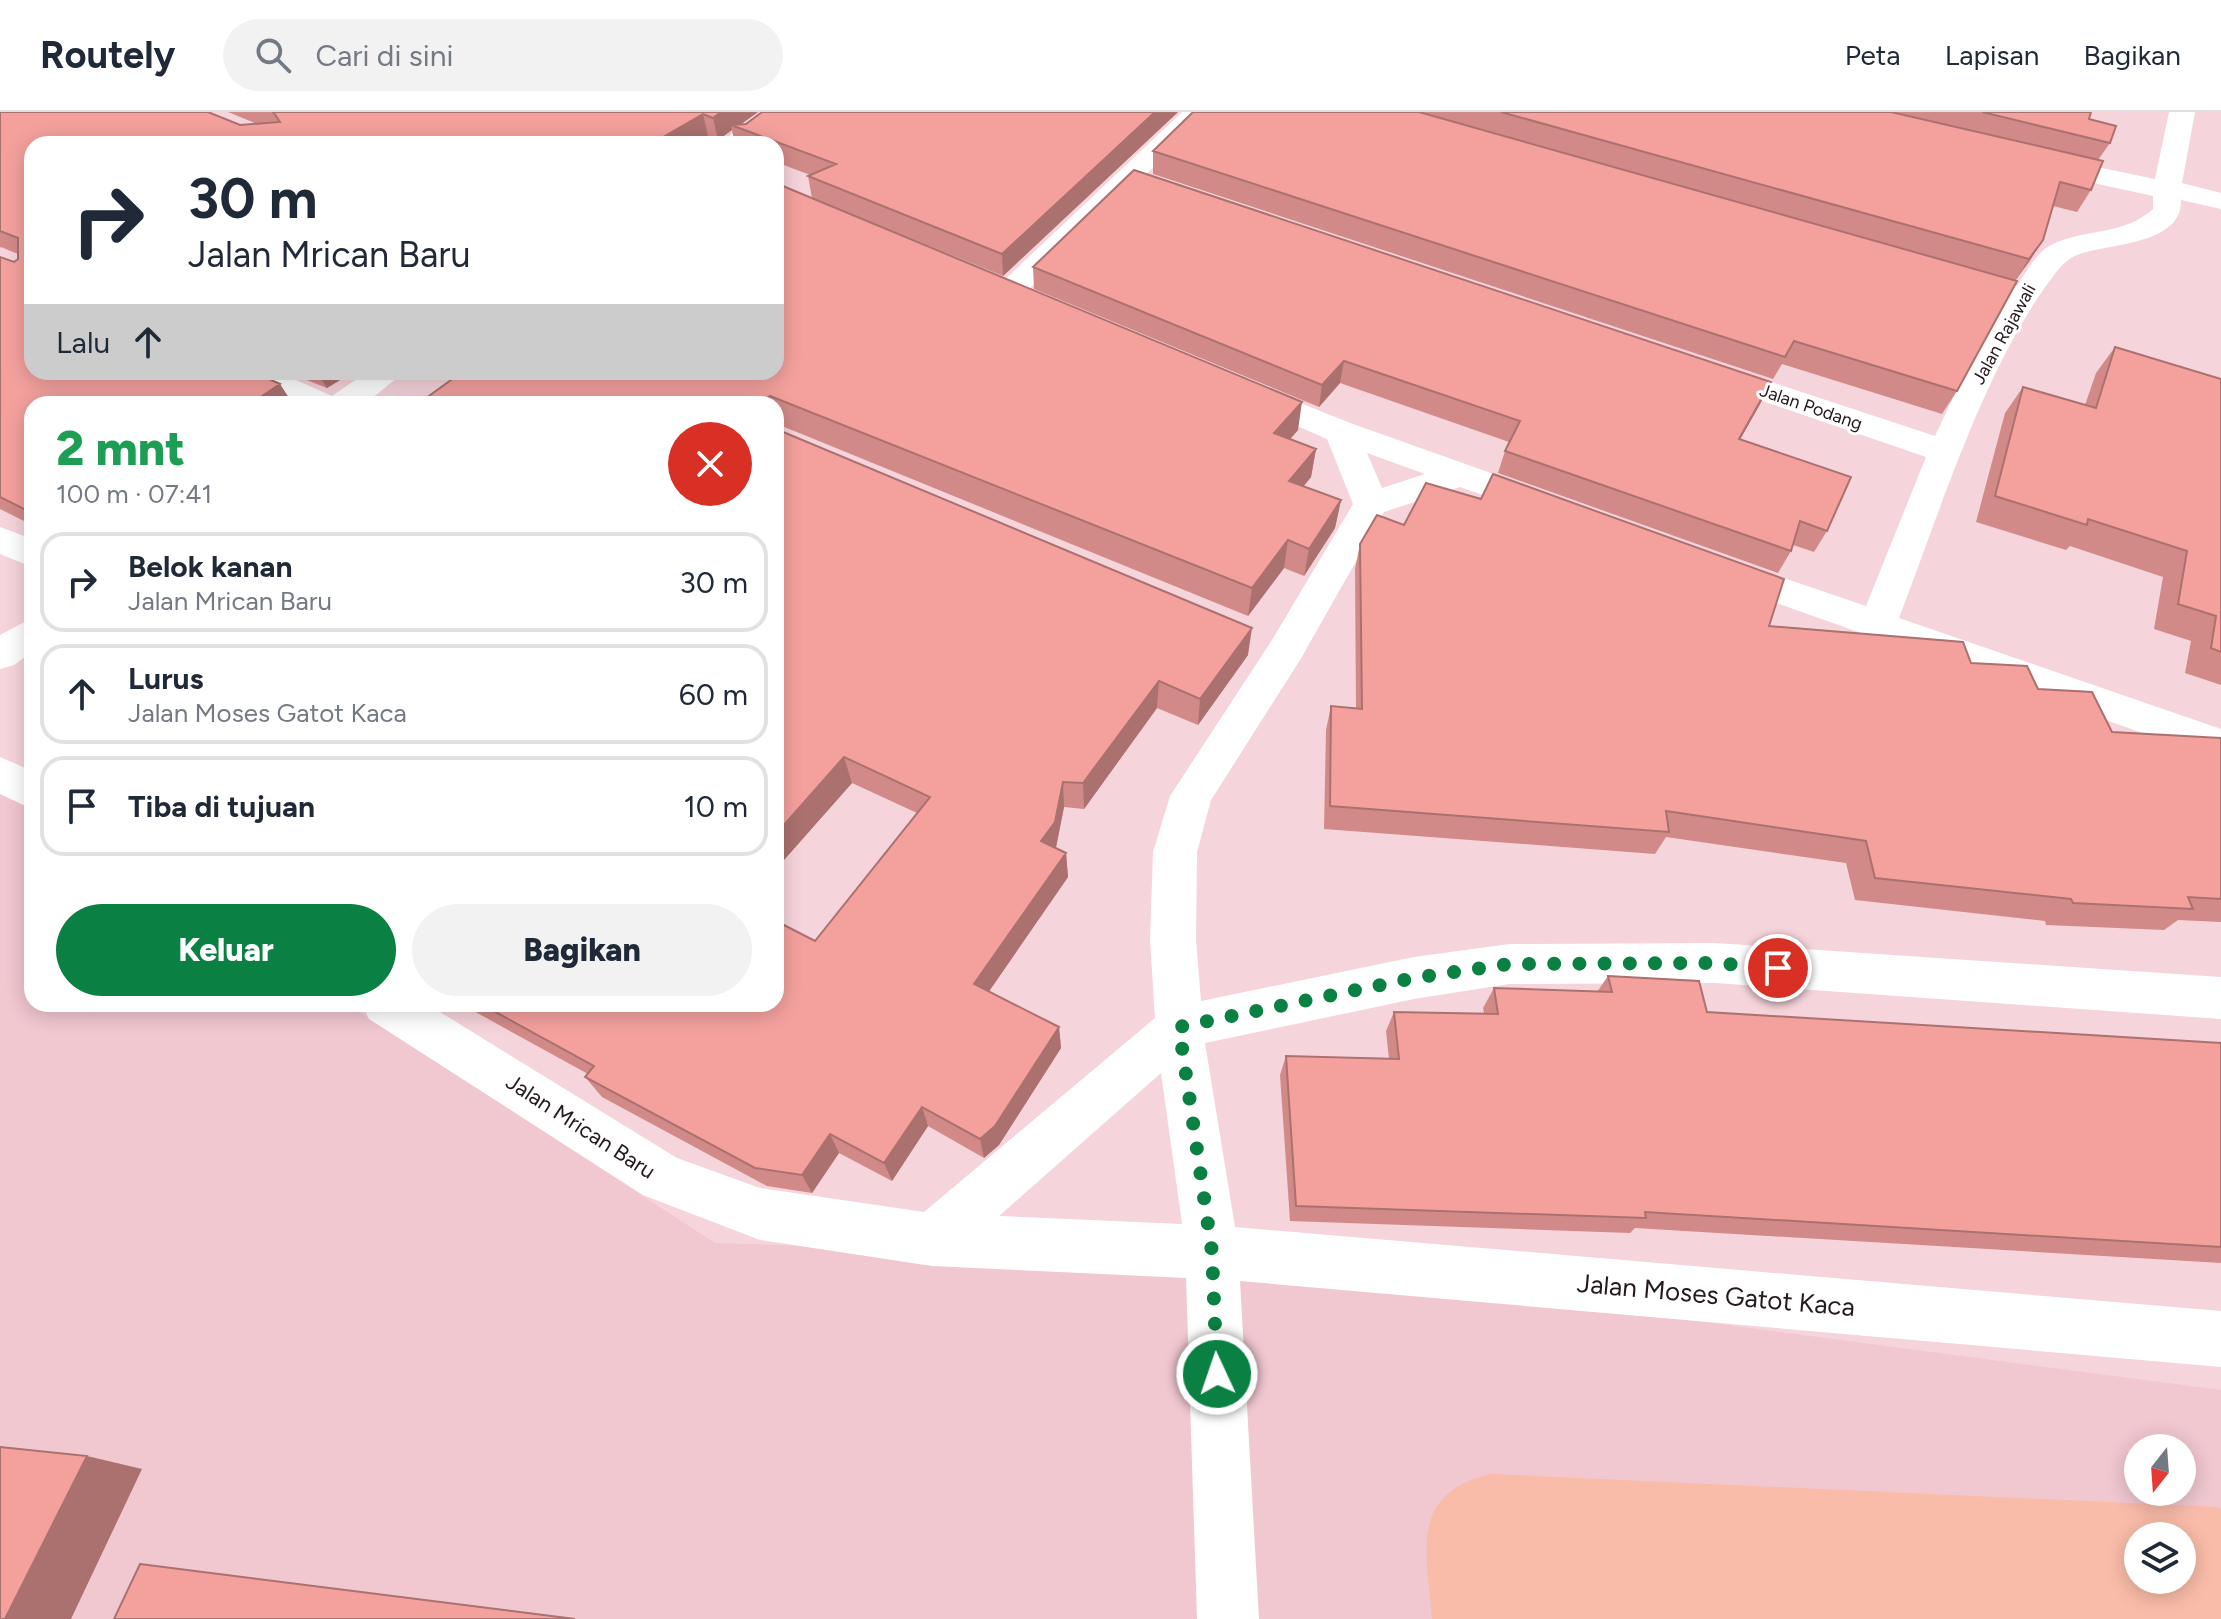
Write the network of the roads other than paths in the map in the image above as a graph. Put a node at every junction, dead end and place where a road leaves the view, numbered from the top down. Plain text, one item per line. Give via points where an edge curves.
1 (780, 112) edge
2 (1197, 112) edge
3 (2182, 112) edge
4 (743, 136) edge
5 (2018, 157) edge
6 (1130, 178) junction
7 (1160, 188) edge
8 (2167, 188) junction
9 (2221, 201) edge
10 (1922, 268) edge
11 (1008, 293) edge
12 (2025, 298) junction
13 (1685, 364) edge
14 (268, 380) edge
15 (377, 380) edge
16 (1225, 383) edge
17 (304, 396) edge
18 (354, 396) edge
19 (1341, 432) junction
20 (1947, 452) junction
21 (1462, 474) junction
22 (1371, 504) junction
23 (1581, 518) edge
24 (0, 539) edge
25 (24, 550) edge
26 (1699, 561) edge
27 (1877, 626) junction
28 (24, 638) edge
29 (0, 655) edge
30 (2221, 745) edge
31 (0, 773) edge
32 (24, 787) edge
33 (2221, 998) edge
34 (399, 1012) edge
35 (1179, 1027) junction
36 (932, 1240) junction
37 (1212, 1252) junction
38 (2221, 1339) edge
39 (1228, 1619) edge

1 - 4 street
2 - 6 street
3 - 8 street, Jalan Rajawali
5 - 8 street via 2140,187
6 - 7 street
6 - 11 street
8 - 9 street
8 - 12 street, Jalan Rajawali via 2167,211 2158,222 2130,235 2063,250 2040,269
10 - 12 street
12 - 20 street, Jalan Rajawali via 1985,360
13 - 20 street, Jalan Podang
14 - 17 street
15 - 18 street
16 - 19 street
19 - 21 street
19 - 22 street
20 - 27 street, Jalan Rajawali
21 - 22 street
21 - 23 street
22 - 35 street via 1272,644 1191,796 1175,852 1173,940
24 - 25 street
26 - 27 street
27 - 30 street
28 - 29 street
31 - 32 street
33 - 35 street via 1715,963 1509,964 1414,978
34 - 36 street, Jalan Mrican Baru via 661,1177 760,1214
35 - 36 street
35 - 37 street
36 - 37 street, Jalan Mrican Baru
37 - 38 street, Jalan Moses Gatot Kaca
37 - 39 street

